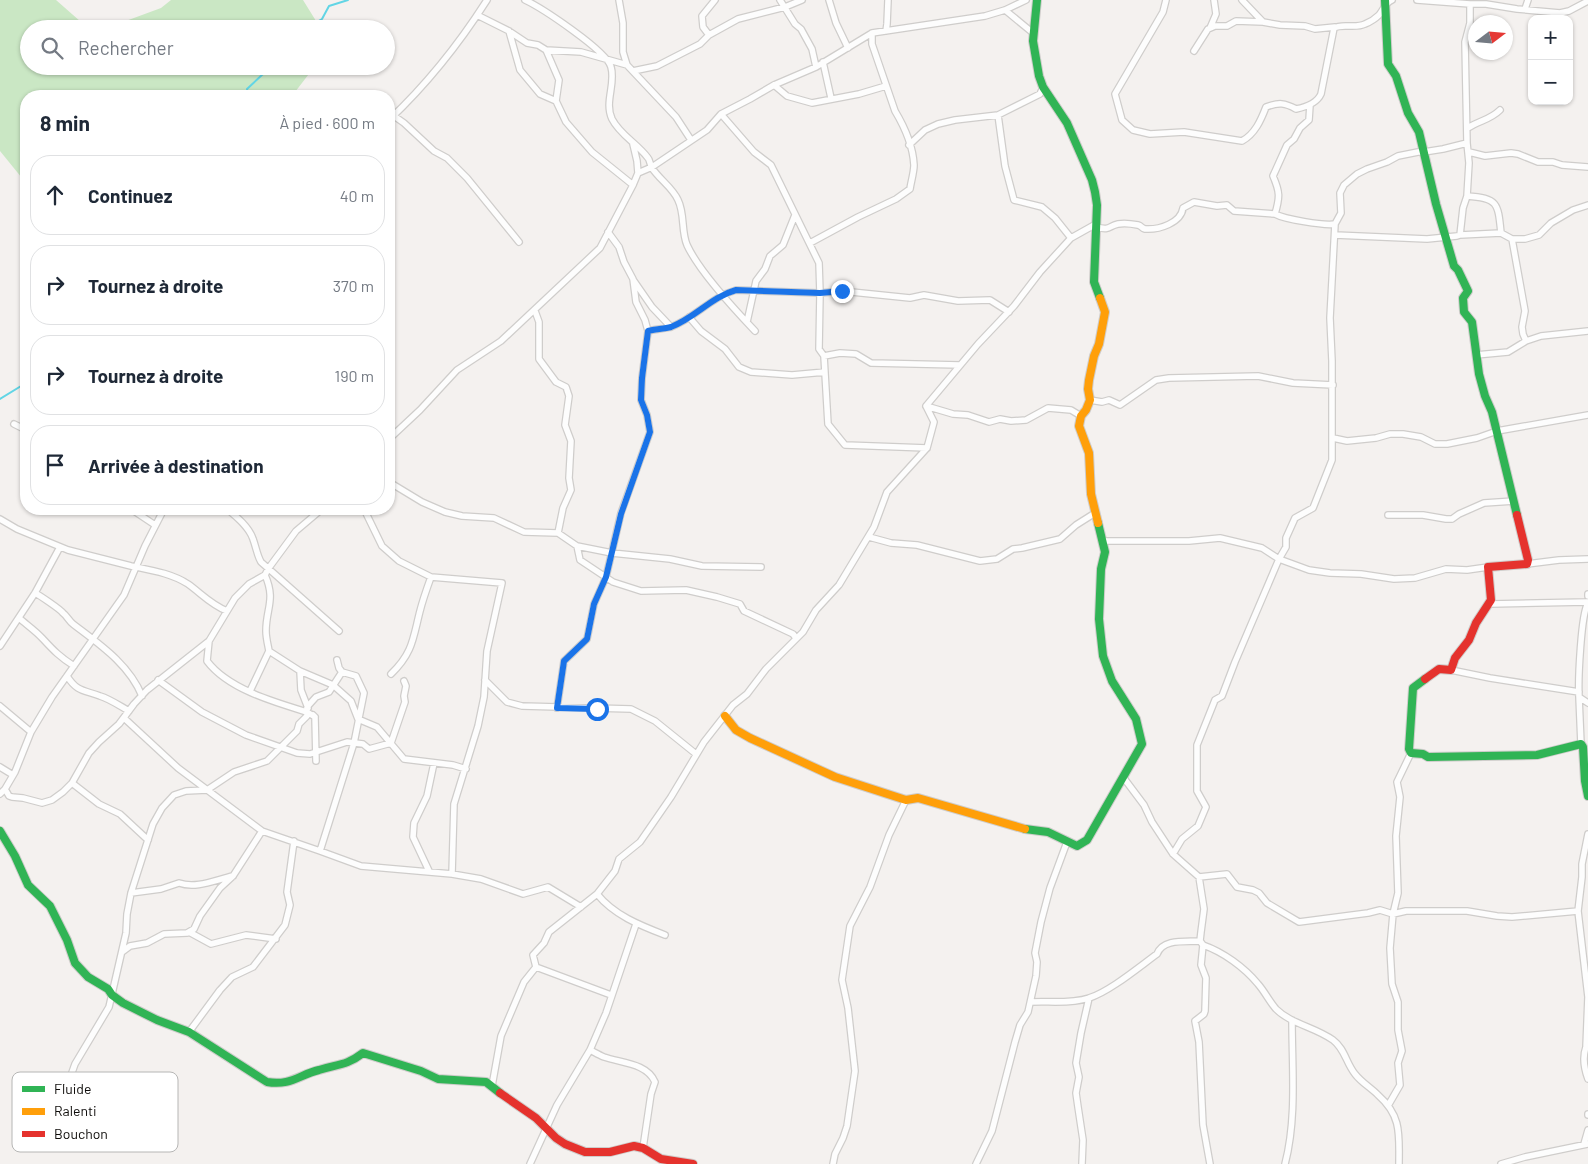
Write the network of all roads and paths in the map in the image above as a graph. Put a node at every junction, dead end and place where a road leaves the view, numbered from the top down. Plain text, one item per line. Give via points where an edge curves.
1 (486, 0) edge
2 (525, 0) edge
3 (619, 0) edge
4 (715, 0) edge
5 (780, 0) edge
6 (802, 0) edge
7 (830, 0) edge
8 (888, 0) edge
9 (1026, 0) edge
10 (1038, 0) edge
11 (1166, 0) edge
12 (1214, 0) edge
13 (1242, 0) edge
14 (1417, 0) edge
15 (1503, 0) edge
16 (1528, 0) edge
17 (1387, 1) edge
18 (1588, 1) edge
19 (1470, 4) junction
20 (1507, 6) junction
21 (785, 7) junction
22 (1005, 10) junction
23 (1525, 10) junction
24 (477, 15) junction
25 (1263, 22) junction
26 (1335, 27) junction
27 (1210, 28) junction
28 (509, 31) junction
29 (886, 31) junction
30 (872, 33) junction
31 (1034, 33) junction
32 (709, 35) junction
33 (848, 48) junction
34 (546, 50) junction
35 (1194, 51) dead end
36 (607, 59) junction
37 (823, 62) junction
38 (627, 65) junction
39 (816, 66) junction
40 (633, 71) junction
41 (774, 85) junction
42 (886, 86) junction
43 (1043, 87) junction
44 (831, 98) junction
45 (556, 101) junction
46 (1310, 105) junction
47 (1500, 110) dead end
48 (395, 114) edge
49 (721, 114) junction
50 (998, 115) junction
51 (395, 120) edge
52 (1468, 128) junction
53 (691, 140) junction
54 (632, 143) junction
55 (1467, 143) junction
56 (909, 145) junction
57 (1424, 152) junction
58 (1469, 152) junction
59 (652, 167) junction
60 (1588, 167) edge
61 (638, 173) junction
62 (633, 185) junction
63 (1467, 196) junction
64 (1588, 205) edge
65 (1275, 214) junction
66 (795, 215) junction
67 (1335, 224) junction
68 (1096, 226) junction
69 (608, 232) junction
70 (1502, 233) junction
71 (1334, 235) junction
72 (1460, 235) junction
73 (1071, 238) junction
74 (1447, 238) junction
75 (1512, 239) junction
76 (519, 242) dead end
77 (810, 244) junction
78 (633, 279) junction
79 (754, 291) junction
80 (820, 293) junction
81 (723, 294) junction
82 (535, 311) junction
83 (1009, 312) junction
84 (690, 317) junction
85 (747, 322) junction
86 (671, 327) junction
87 (1588, 330) edge
88 (648, 331) junction
89 (755, 331) dead end
90 (1526, 341) junction
91 (1476, 354) junction
92 (824, 356) junction
93 (960, 365) junction
94 (826, 372) junction
95 (1333, 385) junction
96 (1090, 400) junction
97 (926, 406) junction
98 (1588, 415) edge
99 (1081, 416) junction
100 (14, 424) dead end
101 (20, 427) edge
102 (1496, 432) junction
103 (395, 433) edge
104 (1332, 438) junction
105 (927, 448) junction
106 (395, 486) edge
107 (1514, 501) junction
108 (1095, 513) junction
109 (140, 515) edge
110 (161, 515) edge
111 (233, 515) edge
112 (315, 515) edge
113 (367, 515) edge
114 (1388, 515) dead end
115 (0, 519) edge
116 (155, 525) junction
117 (558, 533) junction
118 (869, 537) junction
119 (1103, 541) junction
120 (577, 546) junction
121 (60, 547) junction
122 (612, 553) junction
123 (1279, 559) junction
124 (1588, 559) edge
125 (1527, 564) junction
126 (137, 566) junction
127 (1488, 567) junction
128 (761, 568) dead end
129 (268, 569) junction
130 (265, 575) junction
131 (431, 577) junction
132 (606, 577) junction
133 (34, 593) junction
134 (1588, 599) edge
135 (1490, 604) junction
136 (227, 611) junction
137 (19, 618) junction
138 (339, 631) dead end
139 (796, 638) junction
140 (94, 640) junction
141 (209, 641) junction
142 (1582, 642) junction
143 (1588, 645) edge
144 (0, 646) edge
145 (269, 651) junction
146 (337, 660) dead end
147 (74, 666) junction
148 (1451, 670) junction
149 (300, 671) junction
150 (342, 672) junction
151 (391, 674) dead end
152 (67, 676) junction
153 (158, 680) junction
154 (485, 680) junction
155 (404, 681) dead end
156 (333, 685) junction
157 (250, 691) junction
158 (1579, 694) junction
159 (142, 696) junction
160 (1588, 704) edge
161 (0, 706) edge
162 (557, 708) junction
163 (307, 709) junction
164 (128, 711) junction
165 (725, 716) junction
166 (124, 718) junction
167 (358, 719) junction
168 (31, 732) junction
169 (354, 743) junction
170 (391, 743) junction
171 (1580, 744) junction
172 (282, 746) junction
173 (316, 752) junction
174 (1411, 753) junction
175 (696, 754) junction
176 (316, 761) dead end
177 (434, 763) junction
178 (0, 767) edge
179 (466, 769) junction
180 (13, 775) junction
181 (1123, 777) junction
182 (72, 783) junction
183 (5, 789) junction
184 (207, 790) junction
185 (0, 794) edge
186 (1588, 796) edge
187 (906, 800) junction
188 (0, 831) edge
189 (262, 831) junction
190 (1588, 834) edge
191 (148, 840) junction
192 (294, 841) junction
193 (1066, 842) junction
194 (320, 851) junction
195 (1173, 854) junction
196 (429, 872) junction
197 (452, 874) junction
198 (233, 876) junction
199 (1198, 877) junction
200 (130, 893) junction
201 (597, 894) junction
202 (581, 907) junction
203 (1578, 911) junction
204 (1392, 914) junction
205 (636, 924) junction
206 (189, 932) junction
207 (665, 935) dead end
208 (276, 939) junction
209 (1202, 943) junction
210 (122, 952) junction
211 (536, 967) junction
212 (611, 995) junction
213 (112, 996) junction
214 (1089, 998) junction
215 (1031, 1002) junction
216 (1292, 1020) junction
217 (189, 1032) junction
218 (590, 1050) junction
219 (72, 1072) edge
220 (1588, 1079) edge
221 (492, 1086) junction
222 (1389, 1104) junction
223 (546, 1128) junction
224 (1588, 1130) edge
225 (1586, 1144) edge
226 (642, 1148) junction
227 (661, 1161) edge
228 (530, 1164) edge
229 (694, 1164) edge
230 (833, 1164) edge
231 (976, 1164) edge
232 (1082, 1164) edge
233 (1210, 1164) edge
234 (1285, 1164) edge
235 (1399, 1164) edge
236 (1501, 1164) edge

1 - 24 street
2 - 36 street
3 - 38 street
4 - 32 street via 702,16 702,27
5 - 21 street
6 - 21 street
7 - 33 street
8 - 29 street
9 - 22 street
10 - 31 street
11 - 46 street via 1163,12 1115,94 1122,120 1133,130 1150,134 1184,132 1242,141 1249,137 1261,120 1266,107 1275,103 1296,109
12 - 27 street via 1216,14
13 - 25 street
14 - 19 street
15 - 20 street
16 - 23 street
17 - 26 street via 1379,15 1364,24
17 - 57 street via 1388,64 1419,132
18 - 23 street via 1565,12
19 - 20 street
19 - 52 street via 1465,42
20 - 23 street
21 - 32 street via 738,19
21 - 39 street via 812,49
22 - 29 street
22 - 31 street
24 - 28 street
24 - 48 street via 455,47
25 - 26 street via 1315,29
25 - 27 street via 1236,21
26 - 46 street via 1321,94
27 - 35 street
28 - 34 street
28 - 45 street via 520,70 540,94
29 - 30 street
30 - 33 street
30 - 42 street via 872,44
31 - 43 street via 1037,67
32 - 40 street via 700,44 657,66
33 - 37 street
34 - 36 street via 580,52
34 - 45 street via 559,80
36 - 38 street
36 - 54 street via 612,78 608,110 617,128
37 - 39 street
37 - 44 street
38 - 40 street
39 - 41 street
40 - 53 street via 676,117
41 - 44 street via 787,96 812,103
41 - 49 street
42 - 44 street
42 - 56 street
43 - 50 street via 1040,94
43 - 68 street via 1067,123 1092,180 1097,205
45 - 62 street via 566,122 592,152
46 - 65 street via 1309,120 1287,145 1273,176 1278,185
47 - 52 street via 1493,118
49 - 53 street
49 - 66 street via 754,152 771,165
50 - 56 street via 938,124
50 - 73 street via 1014,200 1042,207
51 - 76 street via 404,123 434,151 447,158
52 - 55 street
53 - 59 street
54 - 59 street via 649,158
54 - 61 street
55 - 57 street
55 - 58 street
56 - 77 street via 914,166 910,189
57 - 67 street via 1398,156 1367,168 1349,180 1340,194 1341,213
57 - 74 street
58 - 60 street via 1486,156 1511,153 1538,162
58 - 63 street
59 - 61 street
59 - 81 street via 678,200 687,244
61 - 62 street
62 - 69 street
63 - 70 street via 1485,197 1496,205
63 - 72 street
64 - 75 street via 1551,223 1539,234
65 - 67 street
65 - 68 street via 1234,211 1227,205 1194,202 1183,208 1175,222 1158,227 1144,229 1138,225 1117,224 1104,229
66 - 77 street
66 - 79 street via 783,245 770,256
67 - 71 street
68 - 73 street
68 - 96 street via 1094,282 1105,312 1089,380
69 - 78 street via 619,247
69 - 82 street via 600,248
70 - 72 street
70 - 75 street
71 - 74 street
71 - 95 street via 1330,318
72 - 74 street
73 - 83 street
74 - 91 street via 1454,266 1468,291 1463,298 1463,306 1465,315 1472,322
75 - 90 street via 1525,311 1522,327
77 - 80 street via 819,263
78 - 86 street
78 - 88 street via 636,302
79 - 80 street
79 - 81 street via 736,290
79 - 85 street
80 - 83 street via 842,291 910,298 924,295 958,301 990,300
80 - 92 street via 819,349
81 - 84 street
81 - 85 street
82 - 103 street via 502,341 457,370
82 - 117 street via 539,322 539,359 556,382 566,387 569,396 565,425 571,441 571,490
83 - 93 street
84 - 86 street
84 - 94 street via 700,331 725,349 740,367 751,372 792,375
85 - 89 street
86 - 88 street
87 - 90 street
88 - 122 street via 641,400 650,432 628,493
90 - 91 street via 1508,352
91 - 102 street
92 - 93 street via 856,354 871,363
92 - 94 street
93 - 97 street
94 - 105 street via 828,424 845,445
95 - 96 street via 1293,383 1258,376 1169,378 1156,380 1120,405 1109,400
95 - 104 street
96 - 99 street
97 - 99 street via 989,422 1026,420 1048,408 1071,410
97 - 105 street via 934,422
98 - 102 street
99 - 108 street via 1080,426 1089,453
100 - 101 street
102 - 104 street via 1447,444 1435,444 1421,437 1403,434 1347,441
102 - 107 street
104 - 123 street via 1332,460 1314,508 1295,518
105 - 118 street via 887,492
106 - 117 street via 445,512 494,518 524,532
107 - 114 street via 1484,503 1452,519
107 - 125 street via 1528,556
108 - 118 street via 1060,539 1013,549 997,559 980,561
108 - 119 street
109 - 116 street
110 - 116 street
111 - 129 street via 244,525 256,554
112 - 129 street via 296,531
113 - 131 street via 382,546 399,561
115 - 121 street via 17,530
116 - 126 street
117 - 120 street
118 - 139 street via 840,585
119 - 123 street via 1220,538 1262,548
119 - 181 street via 1105,552 1099,620 1103,656 1112,681 1136,719 1142,744
120 - 122 street
120 - 132 street via 580,560
121 - 126 street via 85,556
121 - 133 street
122 - 128 street via 702,566
122 - 132 street
123 - 127 street via 1330,574 1394,579 1415,578 1446,569
123 - 195 street via 1198,745 1197,791 1206,807 1198,826 1182,839
124 - 125 street
125 - 127 street
126 - 136 street via 186,582 214,606
126 - 140 street via 124,595
127 - 135 street
129 - 130 street
129 - 138 street
130 - 136 street via 249,584
130 - 145 street via 271,600 266,630
131 - 151 street via 412,648
131 - 154 street via 502,583 487,651
132 - 139 street via 640,591 686,590 740,604 744,611
132 - 162 street via 594,604 587,639 564,661
133 - 137 street
133 - 140 street via 63,612 72,624
134 - 135 street
134 - 142 street
135 - 148 street via 1454,658
136 - 141 street
137 - 144 street
137 - 147 street via 49,648
139 - 165 street
140 - 147 street
140 - 159 street via 131,674
141 - 153 street
141 - 157 street via 207,661 213,669 235,686
142 - 143 street
142 - 158 street
145 - 149 street
145 - 157 street
146 - 150 street
147 - 152 street
148 - 158 street
148 - 174 street via 1439,669 1413,688
149 - 156 street
149 - 163 street
150 - 156 street
150 - 167 street via 356,676 364,693
152 - 164 street via 75,687
152 - 168 street
153 - 159 street
153 - 172 street via 202,712 246,734
154 - 162 street via 507,702
154 - 179 street via 478,726
155 - 170 street via 404,702
156 - 163 street via 329,692 316,696
156 - 167 street via 351,701
157 - 163 street
158 - 160 street
158 - 171 street
159 - 164 street
161 - 168 street
162 - 175 street via 631,709 655,721
163 - 172 street via 307,716 297,731
163 - 173 street via 315,717
164 - 166 street
165 - 175 street
165 - 187 street via 736,730 750,738 835,777
166 - 182 street via 89,753
166 - 184 street
167 - 169 street
167 - 170 street via 377,727
168 - 180 street
169 - 170 street via 369,748
169 - 173 street via 347,742
169 - 194 street
170 - 177 street via 404,759
171 - 174 street via 1536,755 1447,758
171 - 186 street via 1583,747
172 - 173 street via 297,753
172 - 184 street via 267,761 234,772
173 - 176 street
174 - 204 street via 1397,782 1400,797 1396,836 1398,893
175 - 201 street via 640,842 619,859 615,871
177 - 179 street
177 - 196 street via 427,796 414,823 413,837
178 - 180 street
179 - 197 street via 454,804
180 - 183 street
181 - 193 street via 1087,840 1077,846
181 - 195 street via 1144,804
182 - 183 street via 52,800 42,803 9,796
182 - 191 street via 120,814
183 - 185 street
184 - 189 street
184 - 191 street via 174,795 162,808
187 - 193 street via 918,798 1023,829 1048,832
187 - 230 street via 850,926 842,980 855,1071 847,1126
188 - 213 street via 28,886 50,906 75,963 108,989
189 - 192 street
189 - 198 street
190 - 203 street
191 - 200 street
192 - 194 street
192 - 208 street via 287,892 290,905 285,925
193 - 215 street via 1041,922
194 - 196 street via 361,866
195 - 199 street
196 - 197 street
197 - 202 street via 522,894 548,887
198 - 200 street via 193,886 179,883
198 - 206 street via 220,888
199 - 204 street via 1227,874 1237,887 1259,893 1267,903 1299,922 1380,910
199 - 209 street via 1204,909
200 - 210 street
201 - 202 street
201 - 205 street via 605,904
202 - 211 street via 549,932 533,955
203 - 204 street via 1521,917 1467,911
203 - 220 street via 1588,997 1584,1068
204 - 222 street via 1391,972 1398,1002 1402,1051 1398,1063 1400,1085
205 - 207 street
205 - 212 street
206 - 208 street via 211,944 246,935
206 - 210 street via 164,934
208 - 217 street via 253,968 232,977
209 - 214 street via 1168,943 1110,988
209 - 216 street via 1243,970 1277,1010
209 - 233 street via 1200,965 1206,978 1205,1011 1195,1020 1203,1125
210 - 213 street
211 - 212 street
211 - 221 street via 524,982 501,1036
212 - 218 street
213 - 217 street via 135,1010
213 - 219 street
214 - 215 street
214 - 232 street via 1076,1063
215 - 231 street via 1020,1025 992,1131
216 - 222 street via 1334,1040 1342,1048 1357,1077
216 - 234 street via 1293,1094 1290,1151
217 - 221 street via 276,1085 346,1064 363,1054 438,1079 486,1082
218 - 223 street
218 - 226 street via 602,1057 629,1063 653,1077 655,1082
221 - 223 street
222 - 235 street via 1400,1132
223 - 226 street via 565,1144 585,1152 603,1153 634,1146
223 - 228 street
224 - 225 street
225 - 236 street
226 - 227 street
227 - 229 street

